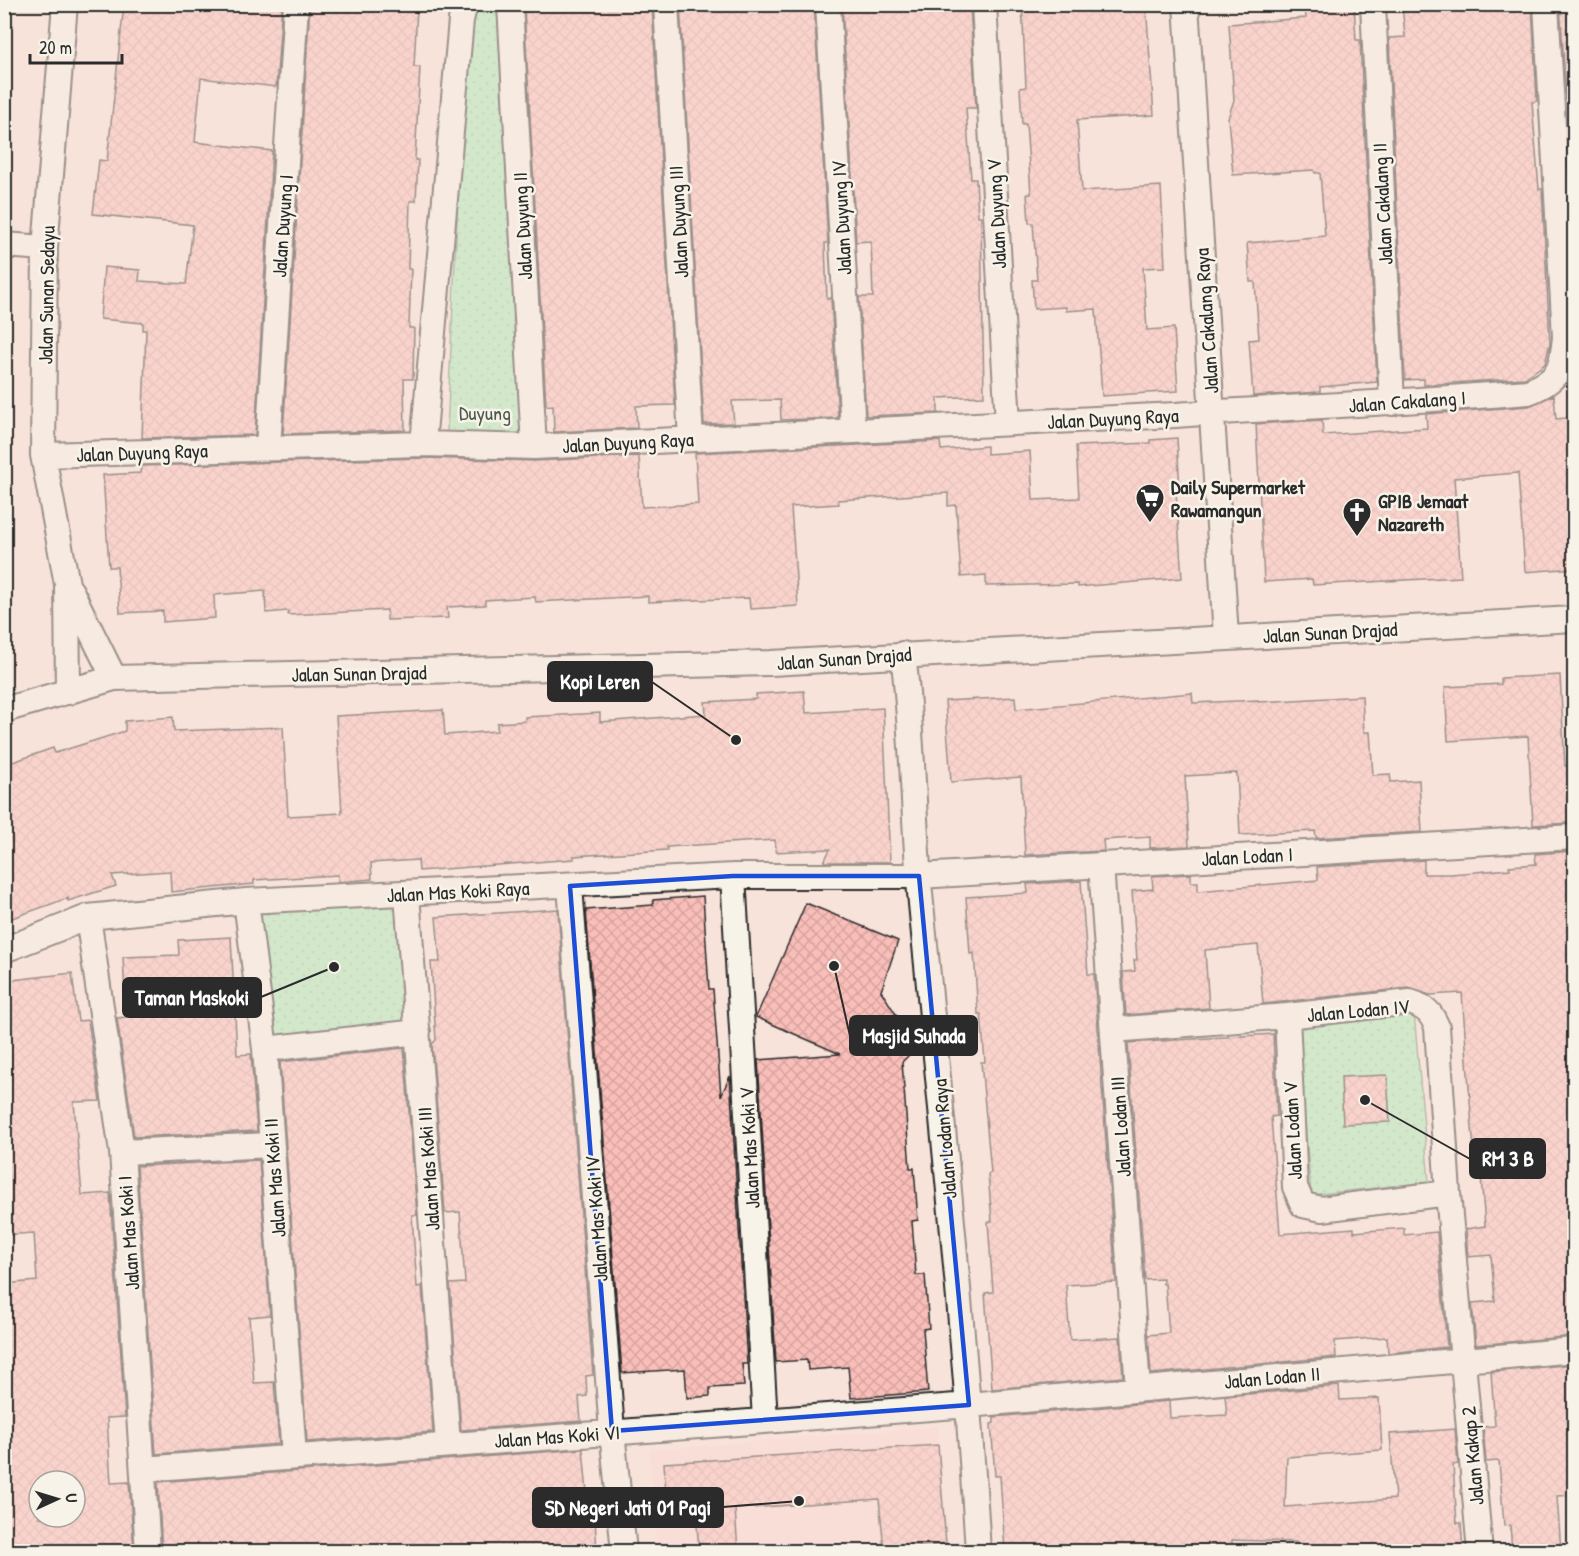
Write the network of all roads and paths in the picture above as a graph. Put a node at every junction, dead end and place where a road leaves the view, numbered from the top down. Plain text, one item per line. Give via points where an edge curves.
1 (65, 4) edge
2 (296, 4) edge
3 (465, 4) edge
4 (510, 4) edge
5 (666, 4) edge
6 (828, 4) edge
7 (984, 4) edge
8 (1186, 4) edge
9 (1372, 4) edge
10 (1546, 4) edge
11 (4, 245) edge
12 (45, 248) junction
13 (1392, 403) junction
14 (1212, 413) junction
15 (1008, 423) junction
16 (853, 431) junction
17 (691, 439) junction
18 (423, 444) junction
19 (534, 447) junction
20 (268, 448) junction
21 (43, 455) junction
22 (67, 584) junction
23 (1574, 620) edge
24 (1226, 637) junction
25 (903, 654) junction
26 (114, 678) junction
27 (69, 692) junction
28 (4, 710) edge
29 (1575, 837) edge
30 (1101, 865) junction
31 (733, 876) junction
32 (919, 876) junction
33 (570, 886) junction
34 (406, 894) junction
35 (246, 901) junction
36 (88, 917) junction
37 (4, 950) edge
38 (1287, 1016) junction
39 (1113, 1030) junction
40 (418, 1032) junction
41 (265, 1049) junction
42 (272, 1145) junction
43 (122, 1152) junction
44 (1448, 1193) junction
45 (1575, 1350) edge
46 (1464, 1361) junction
47 (1138, 1389) junction
48 (969, 1405) junction
49 (765, 1420) junction
50 (612, 1431) junction
51 (448, 1444) junction
52 (294, 1456) junction
53 (144, 1469) junction
54 (148, 1551) edge
55 (624, 1551) edge
56 (978, 1551) edge
57 (1480, 1551) edge

1 - 12 street, Jalan Sunan Sedayu
2 - 20 street, Jalan Duyung I
3 - 18 street
4 - 19 street, Jalan Duyung II
5 - 17 street, Jalan Duyung III
6 - 16 street, Jalan Duyung IV
7 - 15 street, Jalan Duyung V
8 - 14 street, Jalan Cakalang Raya
9 - 13 street, Jalan Cakalang II
10 - 13 street, Jalan Cakalang I via 1565,337 1562,362 1555,377 1528,392
11 - 12 street
12 - 21 street, Jalan Sunan Sedayu
13 - 14 street, Jalan Cakalang I
14 - 15 street, Jalan Duyung Raya
14 - 24 street, Jalan Cakalang Raya
15 - 16 street, Jalan Duyung Raya
16 - 17 street, Jalan Duyung Raya
17 - 19 street, Jalan Duyung Raya
18 - 19 street, Jalan Duyung Raya
18 - 20 street, Jalan Duyung Raya
20 - 21 street, Jalan Duyung Raya
21 - 22 street, Jalan Sunan Sedayu
22 - 26 street, Jalan Sunan Sedayu
22 - 27 street, Jalan Sunan Sedayu
23 - 24 street, Jalan Sunan Drajad
24 - 25 street, Jalan Sunan Drajad
25 - 26 street, Jalan Sunan Drajad via 771,663
25 - 32 street, Jalan Lodan Raya
26 - 27 street, Jalan Sunan Drajad
27 - 28 street, Jalan Sunan Drajad
29 - 30 street, Jalan Lodan I
30 - 32 street, Jalan Lodan I
30 - 39 street, Jalan Lodan III
31 - 32 street, Jalan Mas Koki Raya
31 - 33 street, Jalan Mas Koki Raya
31 - 49 street, Jalan Mas Koki V
32 - 48 street, Jalan Lodan Raya
33 - 34 street, Jalan Mas Koki Raya
33 - 50 street, Jalan Mas Koki IV
34 - 35 street, Jalan Mas Koki Raya
34 - 40 street, Jalan Mas Koki III
35 - 36 street, Jalan Mas Koki Raya
35 - 41 street, Jalan Mas Koki II
36 - 37 street, Jalan Mas Koki Raya
36 - 43 street, Jalan Mas Koki I
38 - 39 street, Jalan Lodan IV
38 - 44 street, Jalan Lodan IV via 1410,1002 1426,1008 1437,1027
38 - 44 street, Jalan Lodan V via 1295,1188 1303,1205 1322,1209
39 - 47 street, Jalan Lodan III
40 - 41 street
40 - 51 street, Jalan Mas Koki III
41 - 42 street, Jalan Mas Koki II
42 - 43 street
42 - 52 street, Jalan Mas Koki II
43 - 53 street, Jalan Mas Koki I
44 - 46 street, Jalan Lodan IV
45 - 46 street, Jalan Lodan II
46 - 47 street, Jalan Lodan II
46 - 57 street, Jalan Kakap 2
47 - 48 street, Jalan Lodan II
48 - 49 street, Jalan Mas Koki VI
48 - 56 street, Jalan Lodan Raya
49 - 50 street, Jalan Mas Koki VI
50 - 51 street, Jalan Mas Koki VI
50 - 55 street, Jalan Mas Koki IV
51 - 52 street, Jalan Mas Koki VI
52 - 53 street, Jalan Mas Koki VI
53 - 54 street, Jalan Mas Koki I

